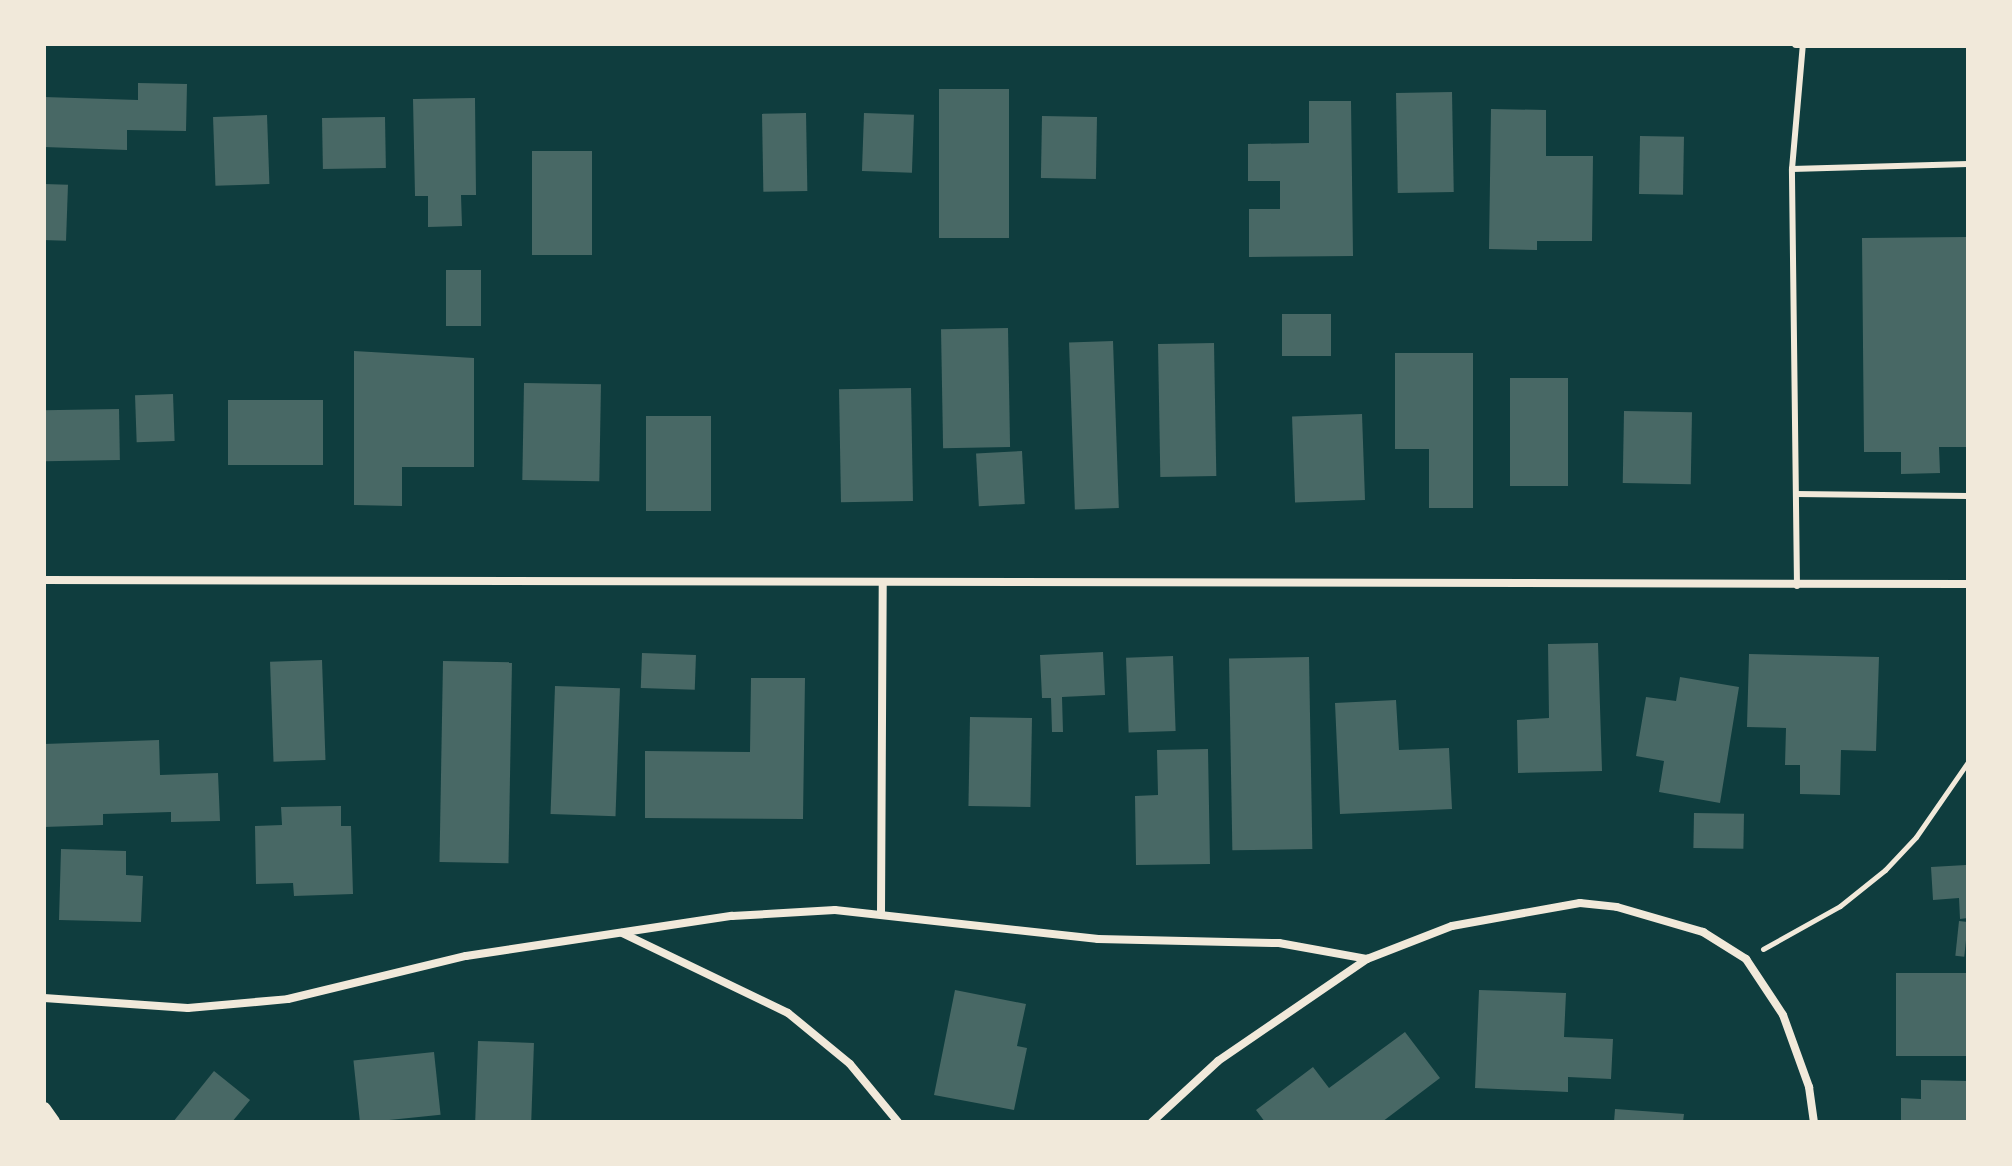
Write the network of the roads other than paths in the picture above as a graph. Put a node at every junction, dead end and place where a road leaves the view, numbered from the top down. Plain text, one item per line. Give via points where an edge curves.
1 (1796, 44) edge
2 (1803, 44) edge
3 (1968, 44) edge
4 (1968, 164) edge
5 (1792, 169) junction
6 (1796, 494) junction
7 (1968, 496) edge
8 (44, 580) edge
9 (883, 584) junction
10 (1968, 584) edge
11 (1797, 586) junction
12 (881, 913) junction
13 (622, 933) junction
14 (1367, 959) junction
15 (44, 998) edge
16 (44, 1109) edge
17 (53, 1122) edge
18 (898, 1122) edge
19 (1152, 1122) edge
20 (1814, 1122) edge

1 - 2 street
2 - 3 street
2 - 5 lane
4 - 5 lane
5 - 6 lane
6 - 7 lane
6 - 11 lane
8 - 9 street
9 - 11 street
9 - 12 street
10 - 11 street
12 - 13 street via 732,916
12 - 14 street via 1098,939 1279,943
13 - 15 street via 466,956 288,999 188,1008
13 - 18 street via 788,1013 850,1064
14 - 19 street via 1218,1061
14 - 20 street via 1452,926 1580,903 1617,907 1703,932 1746,959 1783,1015 1809,1087
16 - 17 street

